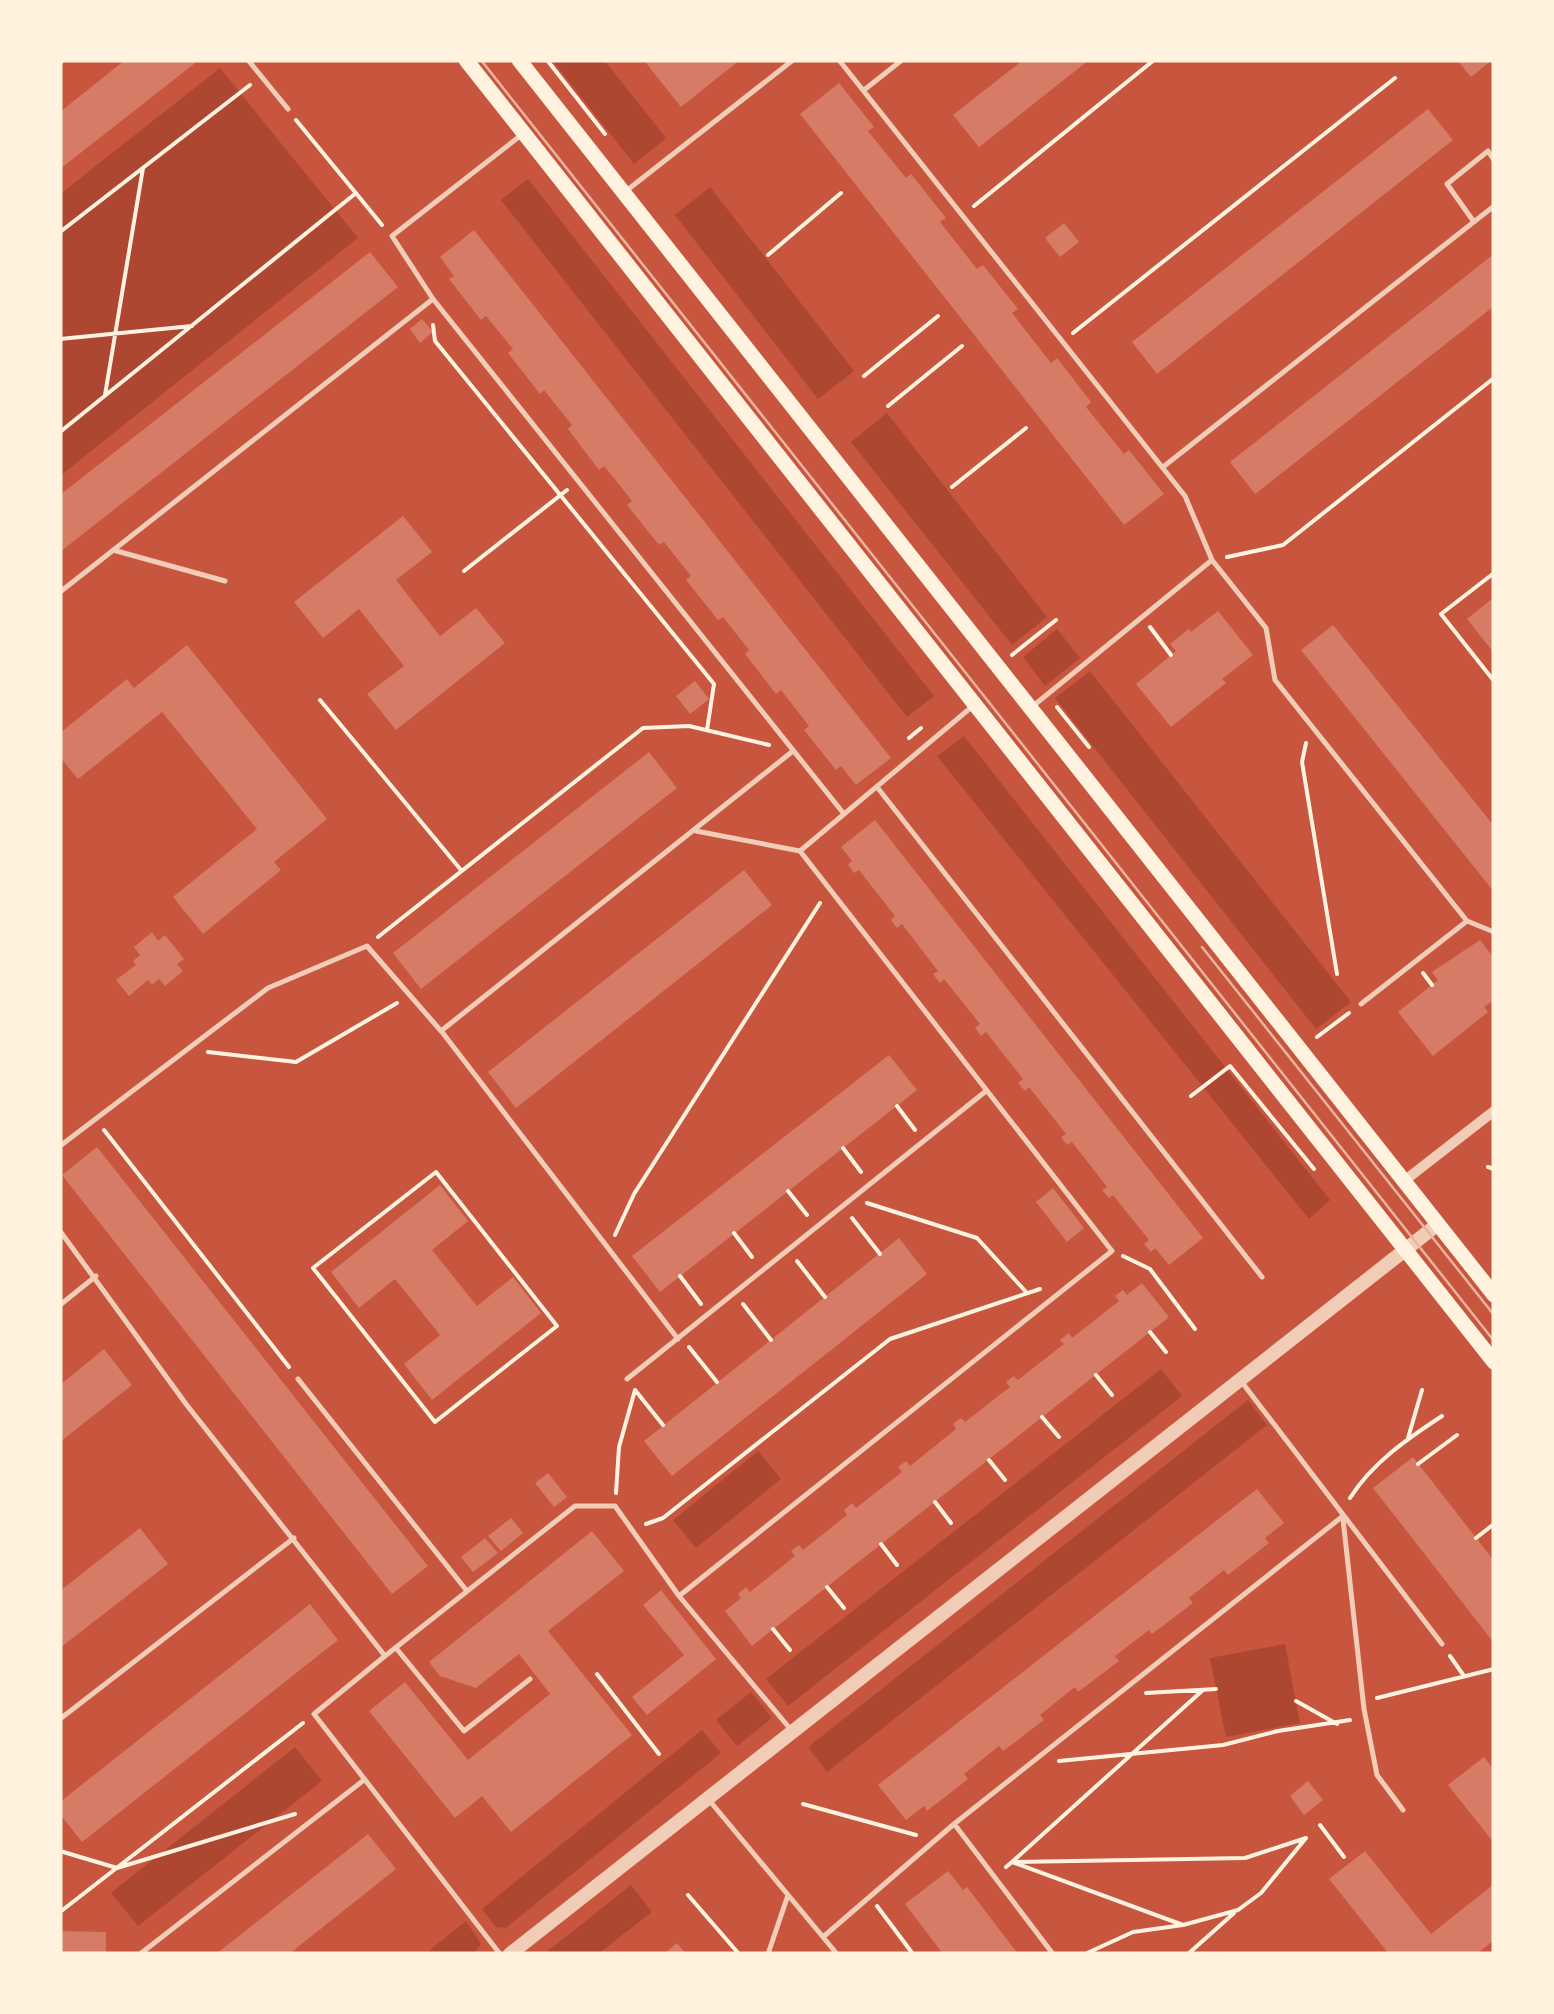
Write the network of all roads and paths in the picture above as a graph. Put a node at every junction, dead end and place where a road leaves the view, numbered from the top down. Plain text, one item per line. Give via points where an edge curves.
1 (248, 60) edge
2 (466, 60) edge
3 (519, 60) edge
4 (792, 60) edge
5 (840, 60) edge
6 (902, 60) edge
7 (1154, 60) edge
8 (261, 76) junction
9 (1395, 78) dead end
10 (864, 90) junction
11 (288, 110) joint
12 (524, 133) junction
13 (1494, 160) edge
14 (142, 168) junction
15 (356, 193) junction
16 (624, 193) junction
17 (841, 193) dead end
18 (1494, 206) edge
19 (963, 216) junction
20 (1474, 222) junction
21 (60, 232) edge
22 (392, 236) junction
23 (768, 255) dead end
24 (431, 301) junction
25 (938, 316) dead end
26 (192, 326) junction
27 (115, 333) junction
28 (60, 338) edge
29 (1063, 341) junction
30 (962, 346) dead end
31 (864, 376) dead end
32 (1494, 378) edge
33 (105, 396) junction
34 (888, 406) dead end
35 (1026, 428) dead end
36 (60, 432) edge
37 (1163, 467) junction
38 (578, 481) junction
39 (952, 487) dead end
40 (113, 550) junction
41 (1212, 560) junction
42 (464, 571) dead end
43 (1494, 572) edge
44 (224, 581) dead end
45 (60, 592) edge
46 (1142, 617) junction
47 (1056, 620) dead end
48 (1012, 655) dead end
49 (1172, 655) dead end
50 (1494, 681) edge
51 (320, 700) dead end
52 (975, 704) junction
53 (1031, 708) junction
54 (1310, 724) junction
55 (707, 730) junction
56 (793, 751) junction
57 (877, 786) junction
58 (844, 814) junction
59 (696, 831) junction
60 (800, 851) junction
61 (462, 871) junction
62 (830, 889) junction
63 (1467, 922) junction
64 (1494, 932) edge
65 (367, 946) junction
66 (1337, 974) dead end
67 (410, 996) junction
68 (1361, 1004) joint
69 (441, 1031) junction
70 (1318, 1038) dead end
71 (188, 1049) junction
72 (986, 1091) junction
73 (1191, 1096) dead end
74 (897, 1106) dead end
75 (1494, 1111) edge
76 (96, 1120) junction
77 (924, 1141) junction
78 (60, 1146) edge
79 (842, 1148) dead end
80 (1314, 1169) dead end
81 (1404, 1181) junction
82 (870, 1184) junction
83 (788, 1191) dead end
84 (852, 1199) junction
85 (842, 1206) junction
86 (1438, 1224) junction
87 (816, 1228) junction
88 (60, 1230) edge
89 (734, 1233) dead end
90 (608, 1248) junction
91 (1406, 1249) junction
92 (788, 1250) junction
93 (1112, 1251) junction
94 (880, 1254) dead end
95 (762, 1271) junction
96 (96, 1276) junction
97 (680, 1276) dead end
98 (1262, 1276) dead end
99 (1048, 1286) dead end
100 (734, 1293) junction
101 (1027, 1293) junction
102 (1494, 1296) edge
103 (826, 1297) dead end
104 (60, 1305) edge
105 (708, 1314) junction
106 (557, 1326) joint
107 (1196, 1329) dead end
108 (1150, 1332) dead end
109 (679, 1337) junction
110 (772, 1340) dead end
111 (1166, 1352) dead end
112 (1494, 1362) edge
113 (1096, 1375) dead end
114 (1239, 1378) junction
115 (298, 1379) joint
116 (627, 1380) joint
117 (718, 1382) dead end
118 (636, 1390) junction
119 (1422, 1390) dead end
120 (1112, 1395) dead end
121 (1442, 1416) dead end
122 (1042, 1417) dead end
123 (664, 1425) dead end
124 (1457, 1435) dead end
125 (1058, 1437) dead end
126 (1407, 1438) junction
127 (989, 1460) dead end
128 (1418, 1464) dead end
129 (1005, 1480) dead end
130 (935, 1502) dead end
131 (614, 1506) junction
132 (1343, 1516) junction
133 (951, 1523) dead end
134 (1494, 1524) edge
135 (631, 1530) junction
136 (294, 1538) junction
137 (1476, 1538) dead end
138 (881, 1544) dead end
139 (897, 1565) dead end
140 (827, 1587) dead end
141 (467, 1591) junction
142 (679, 1596) junction
143 (844, 1608) dead end
144 (773, 1629) dead end
145 (1442, 1644) joint
146 (396, 1648) junction
147 (790, 1650) dead end
148 (385, 1656) junction
149 (1494, 1668) edge
150 (597, 1674) dead end
151 (1464, 1676) junction
152 (530, 1679) dead end
153 (1216, 1689) dead end
154 (1203, 1690) junction
155 (1116, 1695) junction
156 (1296, 1700) dead end
157 (1364, 1709) junction
158 (314, 1714) junction
159 (60, 1719) edge
160 (1336, 1724) junction
161 (792, 1732) junction
162 (659, 1754) dead end
163 (1133, 1754) junction
164 (1029, 1764) junction
165 (364, 1780) junction
166 (707, 1798) junction
167 (803, 1804) dead end
168 (1403, 1810) dead end
169 (300, 1813) dead end
170 (954, 1824) junction
171 (1320, 1826) dead end
172 (935, 1841) junction
173 (60, 1851) edge
174 (1344, 1857) dead end
175 (1012, 1862) junction
176 (117, 1868) junction
177 (996, 1876) junction
178 (688, 1895) dead end
179 (788, 1895) junction
180 (870, 1896) junction
181 (1238, 1910) junction
182 (60, 1912) edge
183 (1182, 1925) junction
184 (822, 1937) junction
185 (140, 1954) edge
186 (500, 1954) edge
187 (510, 1954) edge
188 (739, 1954) edge
189 (768, 1954) edge
190 (837, 1954) edge
191 (913, 1954) edge
192 (1053, 1954) edge
193 (1084, 1954) edge
194 (1188, 1954) edge

1 - 8 lane
2 - 12 main road
3 - 16 main road
4 - 16 lane
5 - 10 lane
6 - 10 lane
7 - 19 path
8 - 11 lane
8 - 14 path
9 - 29 path
10 - 19 lane
11 - 15 path
12 - 22 lane
12 - 52 main road
13 - 20 lane via 1488,151 1447,184
14 - 21 path
14 - 27 path
15 - 22 path
15 - 26 path
16 - 53 main road
17 - 23 path
18 - 20 lane
19 - 29 lane
20 - 37 lane
22 - 24 lane
24 - 38 lane
24 - 40 lane
24 - 55 path via 436,342 714,684
25 - 31 path
26 - 27 path
26 - 33 path
27 - 28 path
27 - 33 path
29 - 37 lane
30 - 34 path
32 - 41 path via 1283,544
33 - 36 path
35 - 39 path
37 - 41 lane via 1185,496
38 - 42 path
38 - 56 lane
40 - 44 lane
40 - 45 lane
41 - 46 lane
41 - 54 lane via 1266,628 1275,680
43 - 50 path via 1441,614
46 - 49 path
46 - 53 lane
47 - 48 path
51 - 61 path
52 - 57 lane
52 - 91 main road
53 - 81 main road
54 - 63 lane
54 - 66 path via 1302,762
55 - 56 path
55 - 61 path via 644,728
56 - 58 lane
56 - 59 lane
57 - 58 lane
57 - 98 lane
58 - 60 lane
59 - 60 lane
59 - 69 lane
60 - 62 lane
61 - 65 path
62 - 72 lane
62 - 90 path via 634,1194
63 - 64 lane
63 - 68 lane
65 - 67 lane
65 - 71 lane via 268,988
67 - 69 lane
67 - 71 path via 296,1062
68 - 70 path
69 - 90 lane
71 - 76 lane
72 - 77 lane
72 - 93 lane
73 - 80 path via 1230,1066
74 - 77 path
75 - 81 street
76 - 78 lane
76 - 115 path
77 - 82 lane
79 - 82 path
81 - 86 main road
82 - 84 lane
83 - 87 path
84 - 85 lane
84 - 101 path via 977,1238
85 - 87 lane
85 - 94 path
86 - 91 street
86 - 102 main road
87 - 92 lane
88 - 96 lane
89 - 95 path
90 - 109 lane
91 - 112 main road
91 - 114 street
92 - 95 lane
92 - 103 path
93 - 107 path via 1150,1269
93 - 142 lane
95 - 100 lane
96 - 104 lane
96 - 136 lane via 186,1404
97 - 105 path
99 - 101 path
100 - 105 lane
100 - 110 path
101 - 135 path via 890,1339 664,1518
105 - 109 lane
106 - 106 path via 435,1422 313,1268 436,1172
108 - 111 path
109 - 116 lane
109 - 117 path
113 - 120 path
114 - 132 lane
114 - 161 street
115 - 141 lane
116 - 118 path
118 - 123 path
118 - 131 path via 618,1447
119 - 126 path
121 - 126 path
122 - 125 path
124 - 128 path
126 - 132 path via 1362,1479
127 - 129 path
130 - 133 path
131 - 135 lane
131 - 141 lane via 575,1506
132 - 145 lane
132 - 155 lane
132 - 157 lane
134 - 137 path
135 - 142 lane
136 - 148 lane
136 - 159 lane
138 - 139 path
140 - 143 path
141 - 146 lane
142 - 161 lane
144 - 147 path
145 - 151 path
146 - 148 lane
146 - 152 lane via 464,1730
148 - 158 lane
149 - 151 path
150 - 162 path
151 - 157 path via 1376,1699
153 - 154 path
154 - 155 path
154 - 163 path
155 - 164 lane
156 - 160 path
157 - 160 path
157 - 168 lane via 1377,1775
158 - 165 lane
158 - 176 path
160 - 163 path
161 - 166 street
163 - 164 path
163 - 175 path
164 - 170 lane
165 - 185 lane
165 - 186 lane
166 - 179 lane
166 - 187 street
167 - 172 path
169 - 176 path
170 - 172 lane
170 - 177 lane
171 - 174 path
172 - 180 lane
173 - 176 path
175 - 177 path
175 - 181 path via 1245,1858 1306,1838 1261,1894
175 - 183 path
176 - 182 path
177 - 192 lane
178 - 188 path
179 - 184 lane
179 - 189 lane
180 - 184 lane
180 - 191 path
181 - 183 path
181 - 194 path
183 - 193 path via 1133,1932
184 - 190 lane

